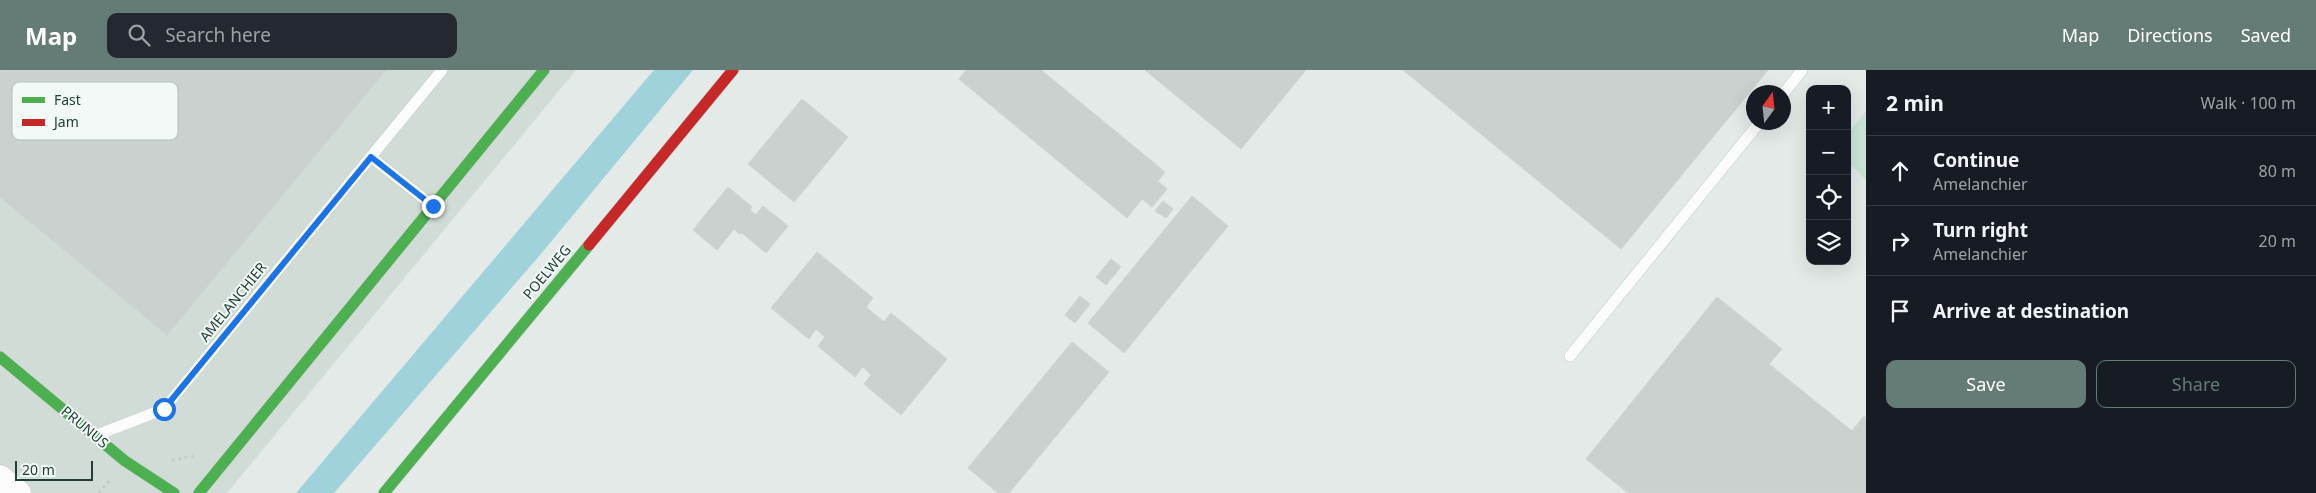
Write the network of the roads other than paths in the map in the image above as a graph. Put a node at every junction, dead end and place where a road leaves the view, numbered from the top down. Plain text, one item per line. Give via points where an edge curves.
1 (442, 70) edge
2 (544, 70) edge
3 (733, 70) edge
4 (1802, 70) edge
5 (1790, 85) edge
6 (1754, 130) edge
7 (371, 157) junction
8 (433, 206) junction
9 (1570, 356) dead end
10 (0, 357) edge
11 (96, 436) junction
12 (0, 477) edge
13 (19, 493) edge
14 (174, 493) edge
15 (199, 493) edge
16 (384, 493) edge

1 - 7 lane, AMELANCHIER
2 - 8 street
3 - 16 street, POELWEG
4 - 5 lane
6 - 9 lane
7 - 8 lane
7 - 11 lane, AMELANCHIER via 164,409
8 - 15 street
10 - 11 street, PRUNUS
11 - 14 street, PRUNUS via 125,461
12 - 13 street

